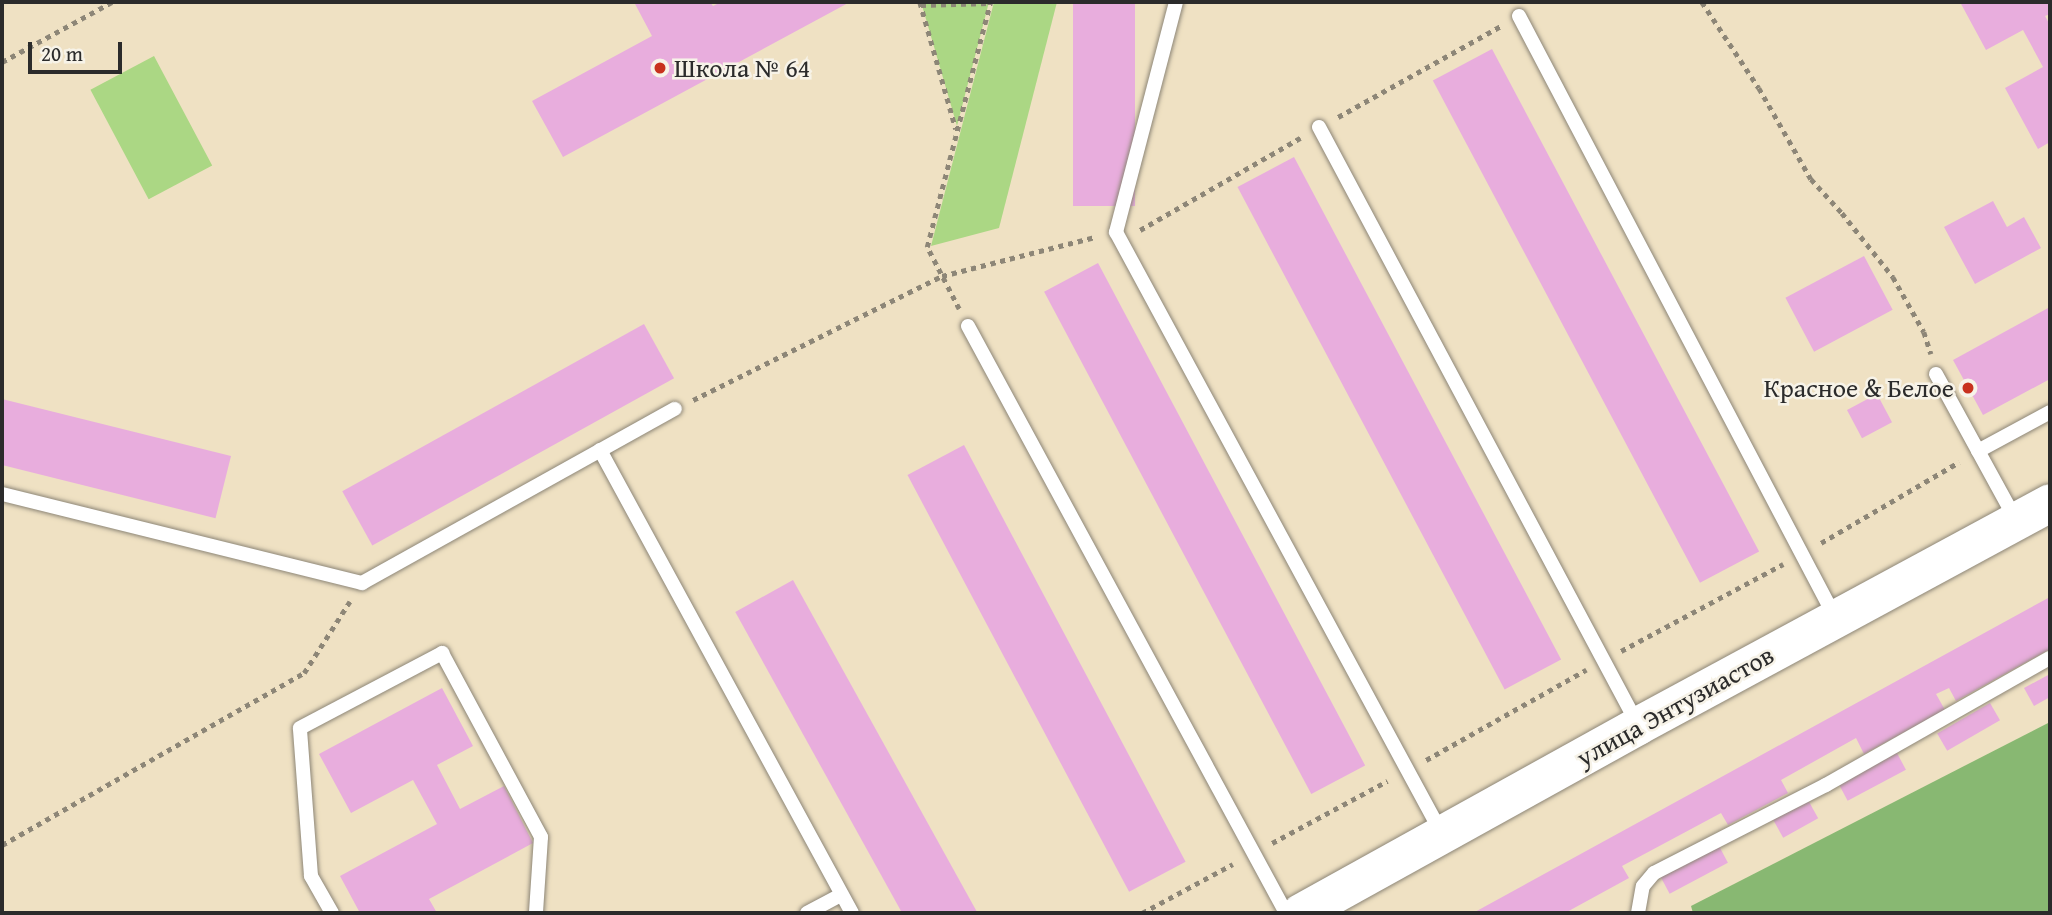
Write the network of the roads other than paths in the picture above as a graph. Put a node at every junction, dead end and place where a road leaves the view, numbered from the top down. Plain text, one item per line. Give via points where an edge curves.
1 (1176, 2) edge
2 (1519, 16) dead end
3 (1320, 127) dead end
4 (968, 326) road end
5 (1936, 374) road end
6 (675, 409) road end
7 (2050, 412) edge
8 (600, 450) junction
9 (1978, 451) junction
10 (2, 494) edge
11 (2050, 503) edge
12 (2016, 522) junction
13 (1836, 619) junction
14 (2050, 658) edge
15 (1638, 726) junction
16 (1442, 835) junction
17 (841, 895) junction
18 (332, 913) edge
19 (536, 913) edge
20 (807, 913) edge
21 (852, 913) edge
22 (1286, 913) edge
23 (1301, 913) edge
24 (1638, 913) edge

1 - 16 lane via 1116,232
2 - 13 lane
3 - 15 lane
4 - 22 lane
5 - 9 lane
6 - 8 lane
7 - 9 lane
8 - 10 lane via 362,583
8 - 17 lane
9 - 12 lane
11 - 12 main road, улица Энтузиастов
12 - 13 main road, улица Энтузиастов
13 - 15 main road, улица Энтузиастов
14 - 24 lane via 1826,785 1654,873 1643,886
15 - 16 main road, улица Энтузиастов
16 - 23 main road, улица Энтузиастов
17 - 20 lane
17 - 21 lane
18 - 19 lane via 312,876 300,728 442,653 541,837

